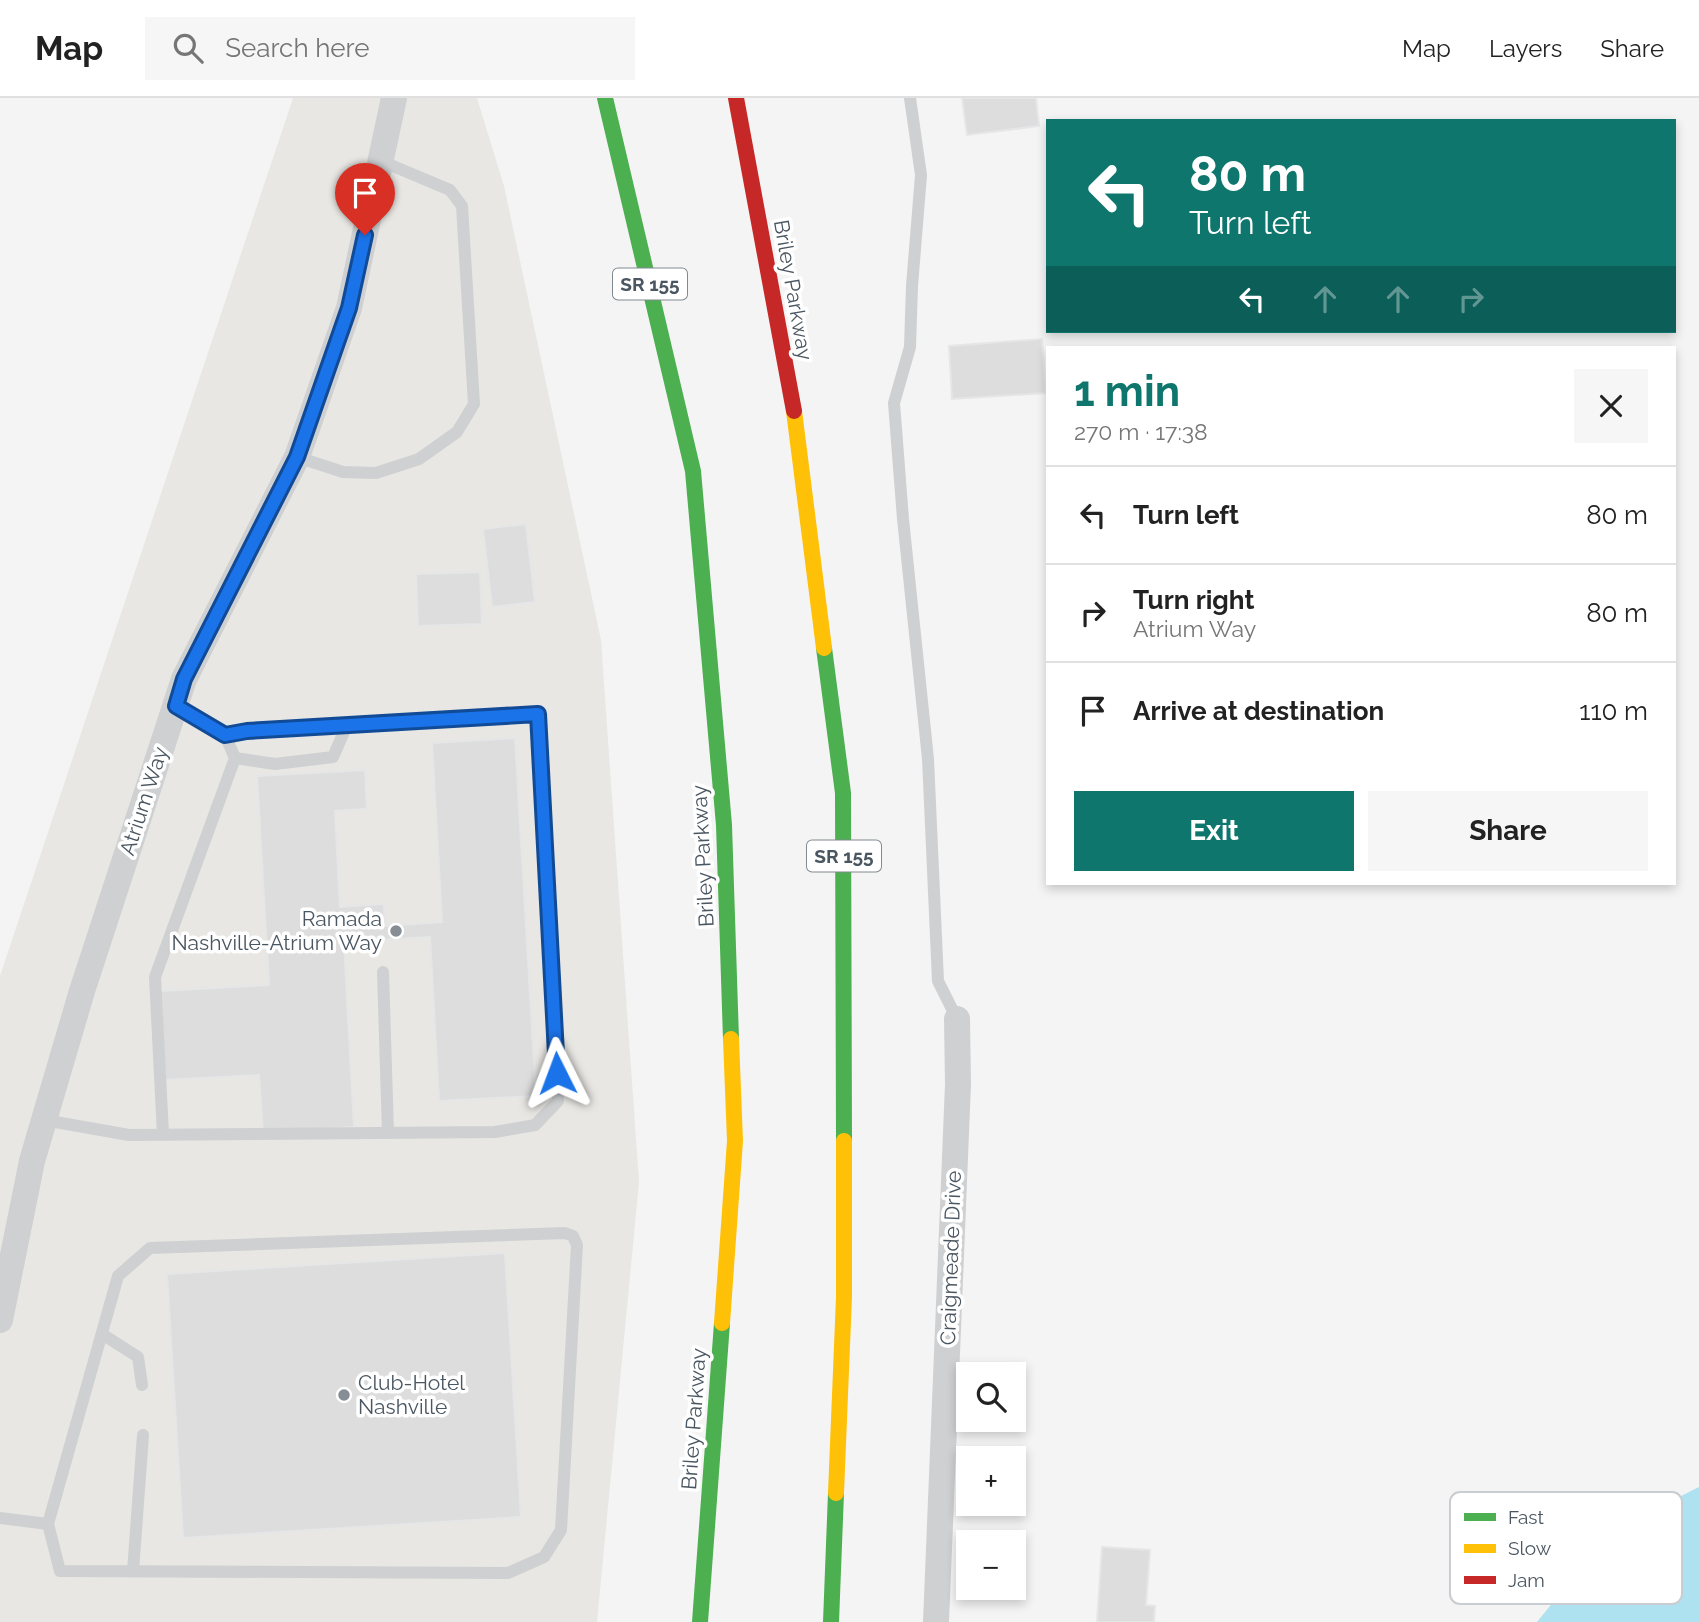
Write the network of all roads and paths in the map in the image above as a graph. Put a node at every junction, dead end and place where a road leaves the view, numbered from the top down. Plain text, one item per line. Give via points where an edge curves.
1 (394, 98) edge
2 (606, 98) edge
3 (736, 98) edge
4 (911, 98) edge
5 (381, 161) junction
6 (297, 457) junction
7 (176, 706) junction
8 (347, 725) junction
9 (225, 735) junction
10 (235, 758) junction
11 (383, 972) dead end
12 (957, 1019) joint
13 (44, 1120) junction
14 (387, 1133) junction
15 (163, 1134) junction
16 (0, 1320) edge
17 (102, 1334) junction
18 (142, 1385) dead end
19 (143, 1435) dead end
20 (0, 1518) edge
21 (48, 1524) junction
22 (133, 1571) junction
23 (700, 1622) edge
24 (831, 1622) edge
25 (936, 1622) edge

1 - 5 street, Atrium Way
2 - 23 highway, Briley Parkway / SR 155 via 693,471 724,825 735,1141
3 - 24 highway, Briley Parkway / SR 155 via 793,402 844,793 844,1297
4 - 12 lane via 921,175 910,347 894,403 928,759 939,981
5 - 6 street, Atrium Way via 349,308
5 - 6 lane via 450,190 462,206 474,404 457,432 438,446 419,459 376,474 343,472
6 - 7 street, Atrium Way via 184,679
7 - 9 lane
7 - 13 street, Atrium Way
8 - 9 lane
8 - 10 lane via 333,757 275,764
8 - 14 lane via 538,714 558,1101 536,1125 495,1132
9 - 10 lane
10 - 15 lane via 155,977
11 - 14 lane
12 - 25 street, Craigmeade Drive
13 - 15 lane via 129,1135
13 - 16 street, Atrium Way via 13,1233
14 - 15 lane
17 - 18 lane via 138,1357
17 - 21 lane
17 - 22 lane via 118,1276 150,1248 565,1233 578,1245 561,1531 544,1557 508,1573
19 - 22 lane
20 - 21 lane
21 - 22 lane via 60,1571

